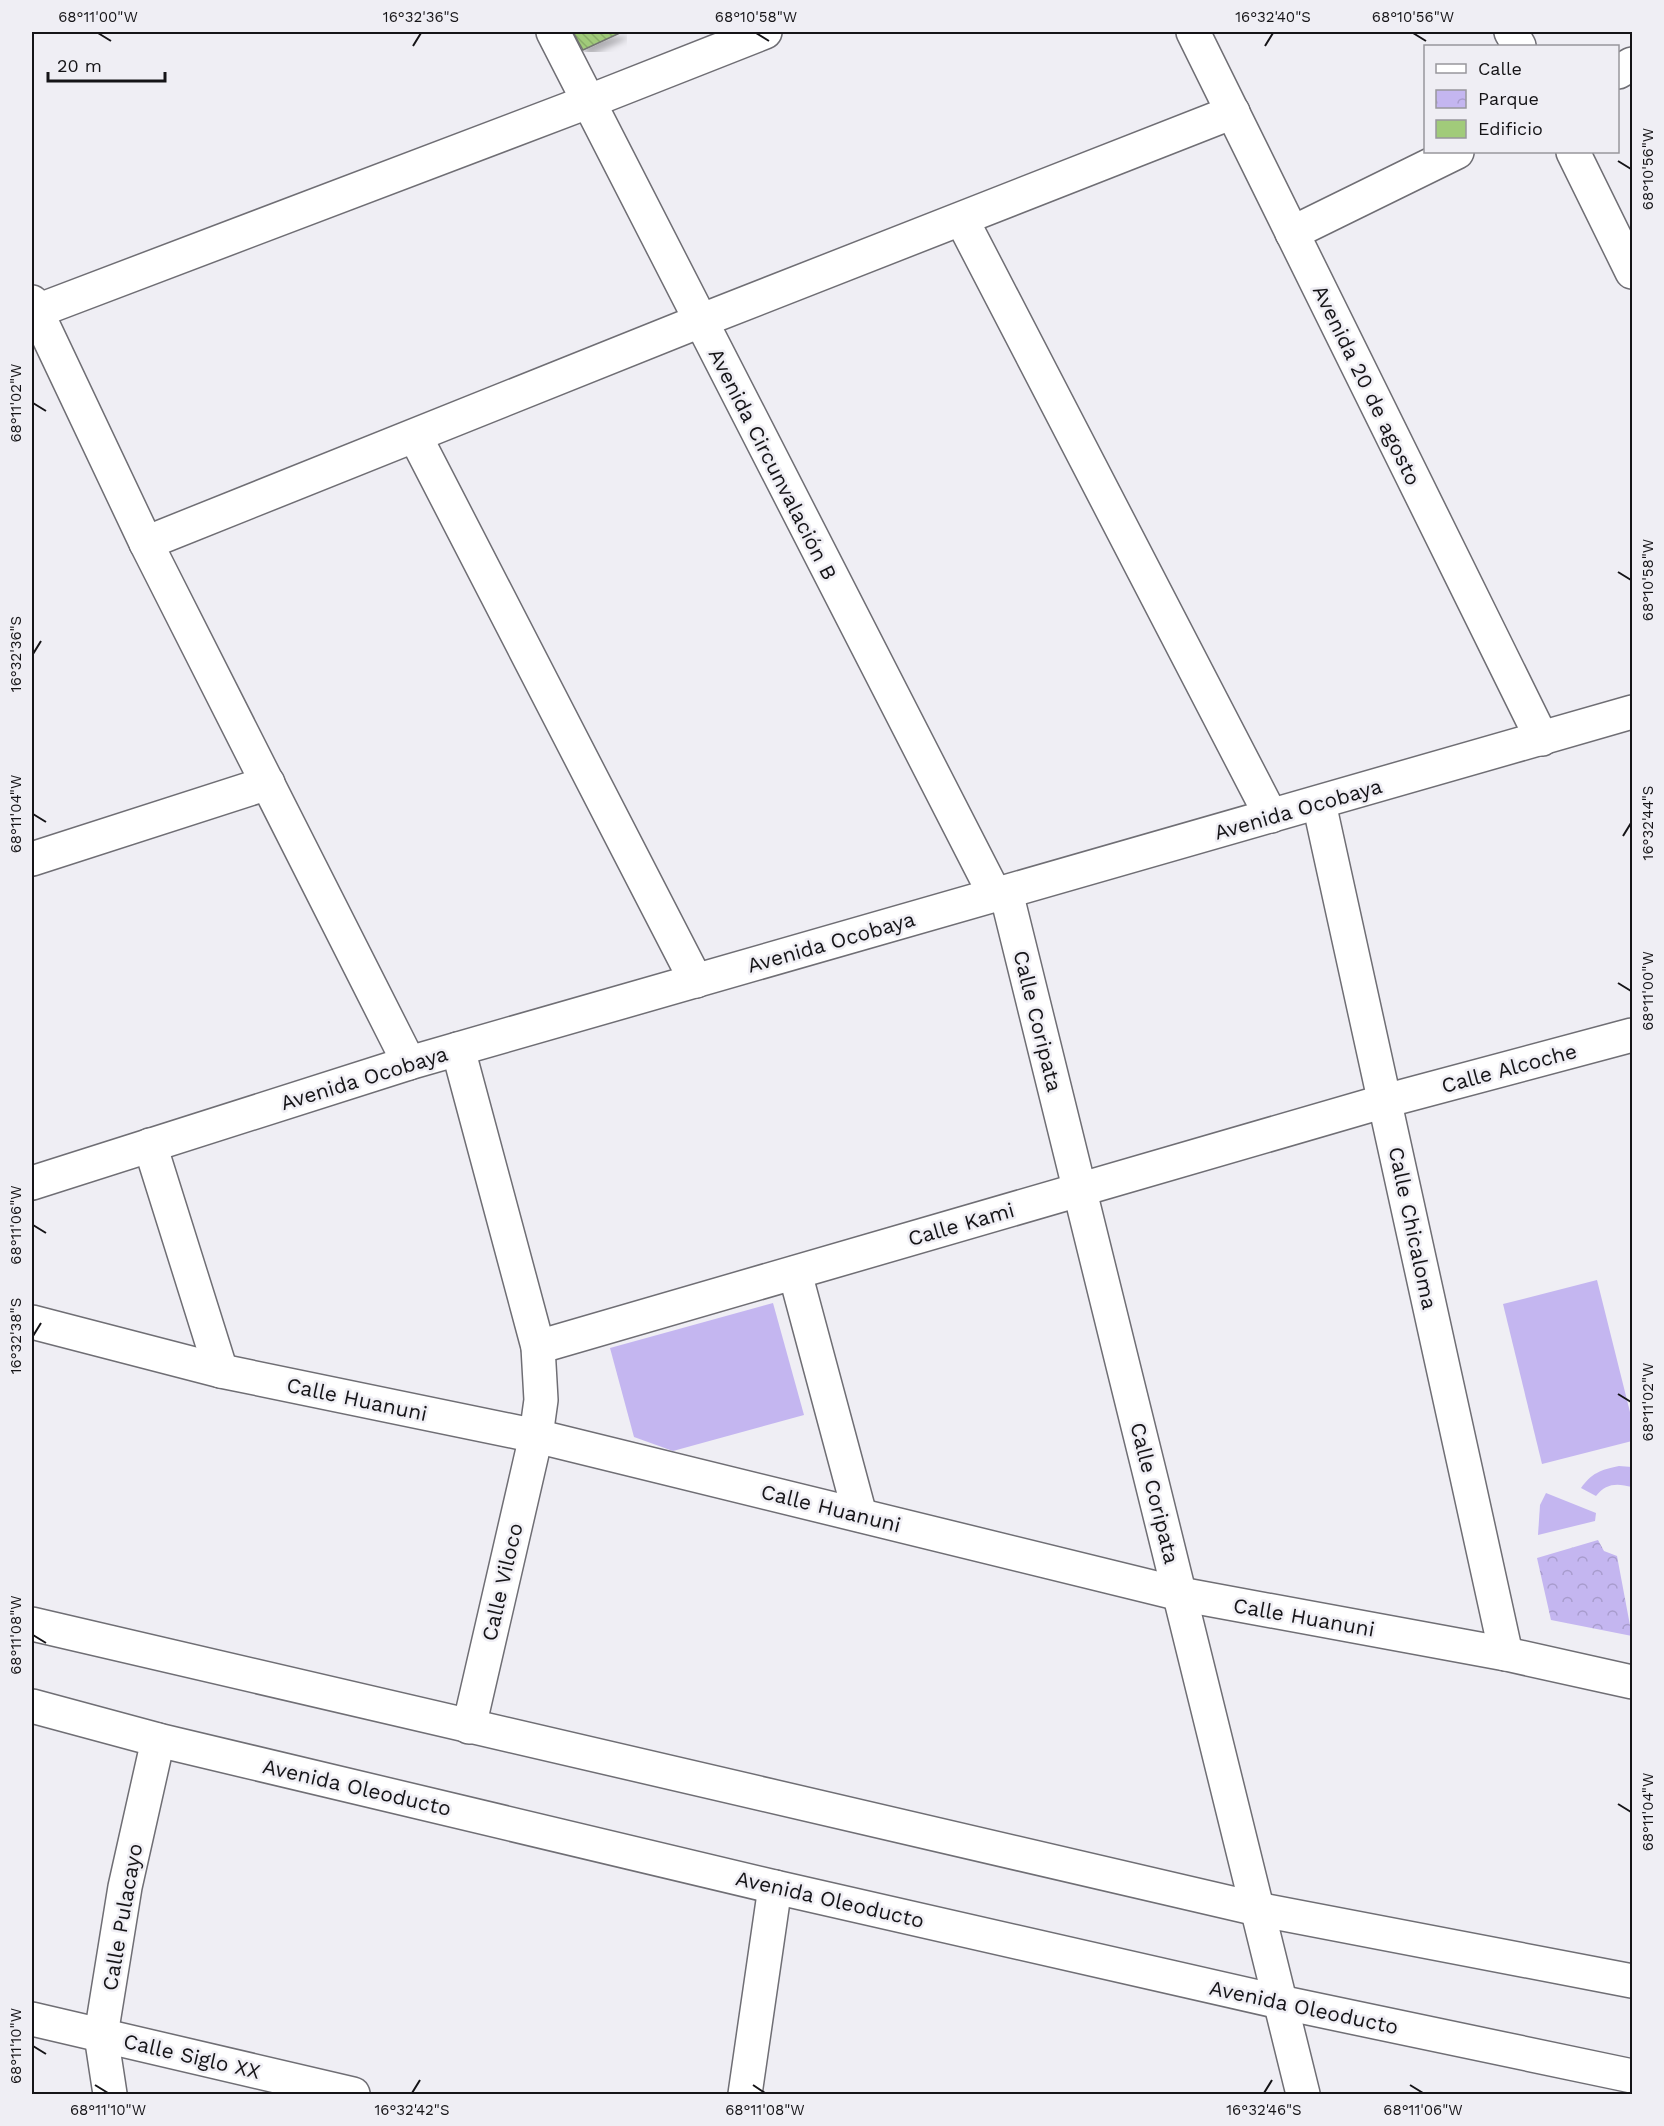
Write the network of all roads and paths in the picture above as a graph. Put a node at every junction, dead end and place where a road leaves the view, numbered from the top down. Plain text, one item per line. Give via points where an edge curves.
1 (553, 32) edge
2 (765, 32) edge
3 (1193, 32) edge
4 (591, 101) junction
5 (1233, 112) junction
6 (1455, 153) edge
7 (1573, 153) edge
8 (962, 220) junction
9 (1293, 233) junction
10 (1632, 272) edge
11 (34, 306) edge
12 (700, 321) junction
13 (415, 436) junction
14 (146, 543) junction
15 (1632, 712) edge
16 (1542, 739) junction
17 (268, 783) junction
18 (1319, 803) junction
19 (1271, 816) junction
20 (32, 859) edge
21 (1000, 894) junction
22 (696, 981) junction
23 (1631, 1041) edge
24 (458, 1049) junction
25 (409, 1063) junction
26 (1385, 1101) junction
27 (150, 1145) junction
28 (32, 1183) edge
29 (1079, 1190) junction
30 (795, 1272) junction
31 (32, 1322) edge
32 (537, 1347) junction
33 (221, 1371) junction
34 (536, 1436) junction
35 (861, 1515) junction
36 (1180, 1594) junction
37 (32, 1624) edge
38 (1506, 1654) junction
39 (1632, 1683) edge
40 (32, 1706) edge
41 (469, 1727) junction
42 (158, 1740) junction
43 (775, 1887) junction
44 (1257, 1909) junction
45 (1632, 1982) edge
46 (1280, 2002) junction
47 (32, 2019) edge
48 (101, 2035) junction
49 (1632, 2076) edge
50 (110, 2094) edge
51 (353, 2094) edge
52 (745, 2094) edge
53 (1303, 2094) edge

1 - 4 street, Avenida Circunvalación B
2 - 4 street
3 - 5 street, Avenida 20 de agosto
4 - 11 street
4 - 12 street, Avenida Circunvalación B
5 - 8 street
5 - 9 street, Avenida 20 de agosto
6 - 9 street
7 - 10 street
8 - 12 street
8 - 19 street
9 - 16 street, Avenida 20 de agosto
11 - 14 street
12 - 13 street
12 - 21 street, Avenida Circunvalación B
13 - 14 street
13 - 22 street
14 - 17 street
15 - 16 street, Avenida Ocobaya
16 - 18 street, Avenida Ocobaya
17 - 20 street
17 - 25 street
18 - 19 street, Avenida Ocobaya
18 - 26 street, Calle Chicaloma
19 - 21 street, Avenida Ocobaya
21 - 22 street, Avenida Ocobaya
21 - 29 street, Calle Coripata
22 - 24 street, Avenida Ocobaya
23 - 26 street, Calle Alcoche
24 - 25 street, Avenida Ocobaya
24 - 32 street, Calle Viloco
25 - 27 street, Avenida Ocobaya
26 - 29 street, Calle Kami
26 - 38 street, Calle Chicaloma
27 - 28 street, Avenida Ocobaya
27 - 33 street
29 - 30 street, Calle Kami
29 - 36 street, Calle Coripata
30 - 32 street, Calle Kami
30 - 35 street
31 - 33 street, Calle Huanuni
32 - 34 street, Calle Viloco via 541,1400
33 - 34 street, Calle Huanuni
34 - 35 street, Calle Huanuni
34 - 41 street, Calle Viloco
35 - 36 street, Calle Huanuni
36 - 38 street, Calle Huanuni
36 - 44 street, Calle Coripata
37 - 41 street
38 - 39 street, Calle Huanuni
40 - 42 street, Avenida Oleoducto
41 - 44 street
42 - 43 street, Avenida Oleoducto
42 - 48 street, Calle Pulacayo via 125,1887
43 - 46 street, Avenida Oleoducto
43 - 52 street
44 - 45 street
44 - 46 street, Calle Coripata
46 - 49 street, Avenida Oleoducto
46 - 53 street, Calle Coripata
47 - 48 street, Calle Siglo XX
48 - 50 street, Calle Pulacayo
48 - 51 street, Calle Siglo XX

